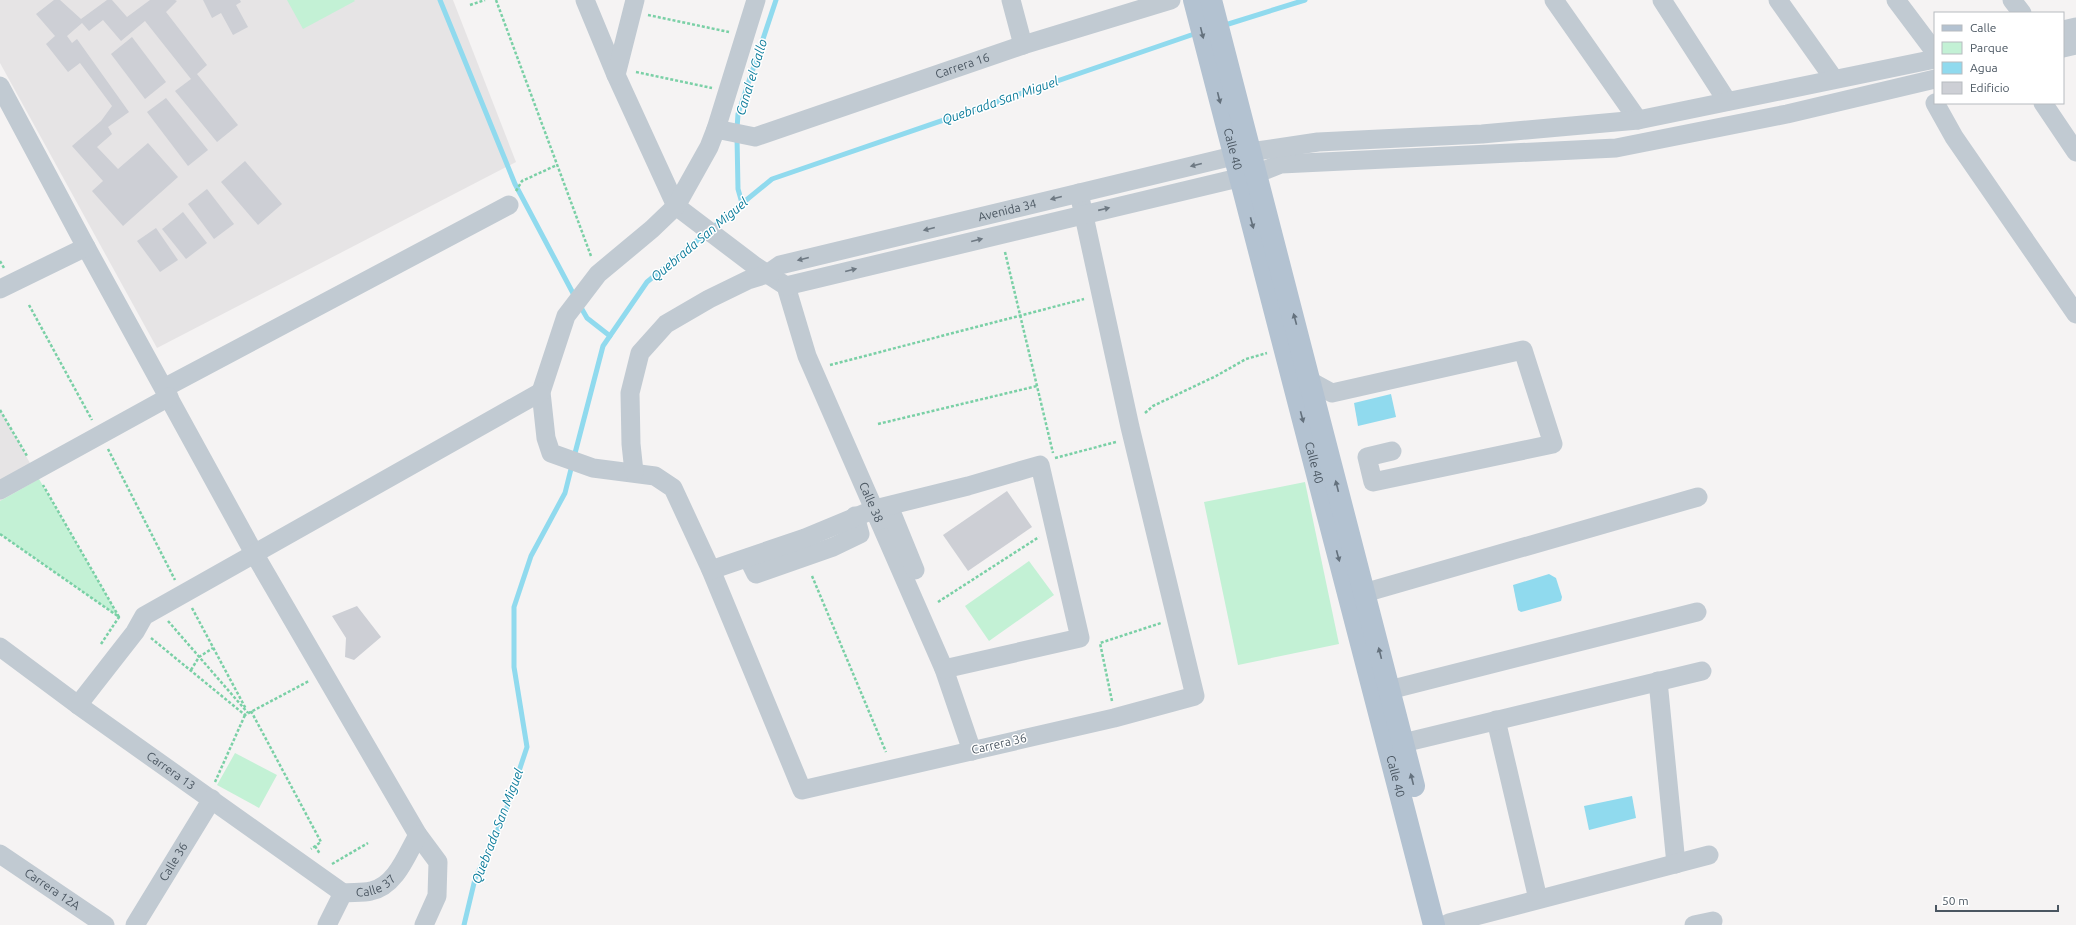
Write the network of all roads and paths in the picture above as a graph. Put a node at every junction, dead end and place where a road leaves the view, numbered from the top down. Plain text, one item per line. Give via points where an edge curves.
1 (485, 0) edge
2 (496, 0) edge
3 (585, 0) edge
4 (635, 0) edge
5 (756, 0) edge
6 (1011, 0) edge
7 (1171, 0) edge
8 (1554, 0) edge
9 (1662, 0) edge
10 (1778, 0) edge
11 (1896, 0) edge
12 (2012, 0) edge
13 (1203, 2) edge
14 (470, 5) dead end
15 (1117, 7) edge
16 (2021, 12) edge
17 (648, 15) dead end
18 (2076, 27) edge
19 (2064, 30) edge
20 (734, 33) dead end
21 (1023, 45) junction
22 (2076, 45) edge
23 (2064, 48) edge
24 (1934, 51) edge
25 (1934, 59) edge
26 (636, 72) dead end
27 (616, 75) junction
28 (1834, 79) junction
29 (1930, 80) edge
30 (0, 86) edge
31 (716, 90) dead end
32 (1934, 98) edge
33 (1727, 101) junction
34 (1936, 104) edge
35 (2044, 104) edge
36 (1638, 120) junction
37 (722, 130) junction
38 (2076, 152) edge
39 (1242, 154) junction
40 (557, 165) junction
41 (1248, 175) junction
42 (1079, 193) junction
43 (511, 200) joint
44 (680, 209) junction
45 (1082, 214) junction
46 (86, 247) junction
47 (1005, 249) dead end
48 (0, 261) edge
49 (4, 269) dead end
50 (761, 270) junction
51 (596, 276) junction
52 (786, 286) junction
53 (0, 290) edge
54 (1091, 297) dead end
55 (28, 305) dead end
56 (2076, 314) edge
57 (1020, 316) junction
58 (1293, 345) junction
59 (827, 366) dead end
60 (1302, 383) junction
61 (1037, 386) junction
62 (167, 392) junction
63 (541, 392) junction
64 (0, 410) edge
65 (878, 424) dead end
66 (1130, 427) junction
67 (100, 434) junction
68 (1117, 442) dead end
69 (1392, 450) dead end
70 (35, 470) junction
71 (634, 472) junction
72 (0, 490) edge
73 (1698, 497) dead end
74 (877, 514) junction
75 (1338, 521) junction
76 (0, 534) edge
77 (1045, 534) dead end
78 (255, 555) junction
79 (711, 570) junction
80 (812, 576) dead end
81 (178, 584) dead end
82 (1364, 593) junction
83 (938, 602) dead end
84 (192, 608) dead end
85 (1698, 612) dead end
86 (119, 617) junction
87 (1167, 620) dead end
88 (168, 621) dead end
89 (151, 638) dead end
90 (0, 647) edge
91 (99, 647) dead end
92 (213, 648) junction
93 (199, 657) junction
94 (191, 670) junction
95 (944, 670) junction
96 (1702, 671) dead end
97 (313, 678) dead end
98 (1658, 681) junction
99 (1382, 692) junction
100 (78, 705) junction
101 (1113, 708) dead end
102 (250, 712) junction
103 (245, 715) junction
104 (1496, 720) junction
105 (1395, 745) junction
106 (972, 750) junction
107 (886, 752) dead end
108 (212, 794) junction
109 (418, 835) junction
110 (368, 843) dead end
111 (309, 850) dead end
112 (0, 854) edge
113 (1709, 855) dead end
114 (1676, 864) junction
115 (328, 866) dead end
116 (343, 893) junction
117 (1538, 899) junction
118 (1714, 921) dead end
119 (1444, 924) edge
120 (105, 925) edge
121 (135, 925) edge
122 (327, 925) edge
123 (424, 925) edge
124 (1694, 925) edge

1 - 14 path
2 - 40 path
3 - 27 street
4 - 27 street
5 - 37 street
6 - 21 street
7 - 15 street, Carrera 16
8 - 36 street
9 - 33 street
10 - 28 street
11 - 24 street
12 - 16 street
13 - 39 main road, Calle 40
15 - 21 street, Carrera 16
17 - 20 path
18 - 19 street
21 - 37 street, Carrera 16 via 755,137
22 - 23 street
25 - 28 street, Avenida 34
26 - 31 path
27 - 44 street
28 - 33 street, Avenida 34
29 - 32 street
29 - 41 street, Avenida 34 via 1786,114 1616,148 1281,164
30 - 46 street
33 - 36 street, Avenida 34
34 - 56 street via 1954,137
35 - 38 street
36 - 39 street, Avenida 34 via 1482,134 1318,142
37 - 44 street via 709,147
39 - 41 main road, Calle 40
39 -> 42 street, Avenida 34
40 - 43 path via 522,182
40 - 51 path
45 -> 41 street, Avenida 34
41 - 58 main road, Calle 40
42 - 45 street
42 -> 50 street, Avenida 34
43 - 62 street
44 - 50 street
44 - 51 street
52 -> 45 street, Avenida 34
45 - 66 street
46 - 53 street
46 - 62 street
47 - 57 path
48 - 49 path
50 - 52 street
50 - 71 street, Avenida 34 via 748,280 666,324 640,353 630,394
51 - 63 street via 566,316
52 - 74 street, Calle 38 via 807,356
54 - 57 path
55 - 67 path
57 - 59 path
57 - 61 path
58 - 60 main road, Calle 40
58 - 66 path via 1246,359 1153,406
60 - 69 street via 1332,393 1524,350 1553,444 1373,482 1367,456
60 - 75 main road, Calle 40
61 - 65 path
61 - 68 path via 1055,458
62 - 67 street
62 - 78 street
63 - 71 street via 546,438 551,453 593,468
63 - 78 street
64 - 70 path
66 - 106 street, Carrera 36 via 1195,696 1114,718
67 - 70 street
67 - 81 path
70 - 72 street
70 - 86 path
71 - 79 street via 655,476 673,488
73 - 82 street
74 - 79 street via 855,516 805,538
74 - 95 street, Calle 38
74 - 95 street via 1040,465 1080,638
75 - 82 main road, Calle 40
75 -> 99 main road, Calle 40
76 - 86 path
77 - 83 path
78 - 100 street via 144,616 135,632
78 - 109 street
79 - 106 street, Carrera 36 via 802,790
80 - 107 path
99 -> 82 main road, Calle 40
84 - 92 path
85 - 99 street
86 - 91 path
87 - 101 path via 1100,643
88 - 93 path
89 - 94 path
90 - 100 street, Carrera 13
92 - 93 path
92 - 102 path
93 - 94 path
93 - 102 path
94 - 103 path
95 - 106 street, Calle 38
96 - 98 street
97 - 102 path
98 - 104 street
98 - 114 street
99 - 105 main road, Calle 40
100 - 108 street, Carrera 13
102 - 103 path
102 - 111 path via 322,842
103 - 108 path
104 - 105 street
104 - 117 street
105 - 119 main road, Calle 40
108 - 116 street, Carrera 13
108 - 121 street, Calle 36
109 - 116 street, Calle 37 via 398,872 386,884 373,891
109 - 123 street via 438,862 437,896
110 - 115 path
112 - 120 street, Carrera 12A
113 - 114 street
114 - 117 street
116 - 122 street, Calle 37
117 - 119 street
118 - 124 street

